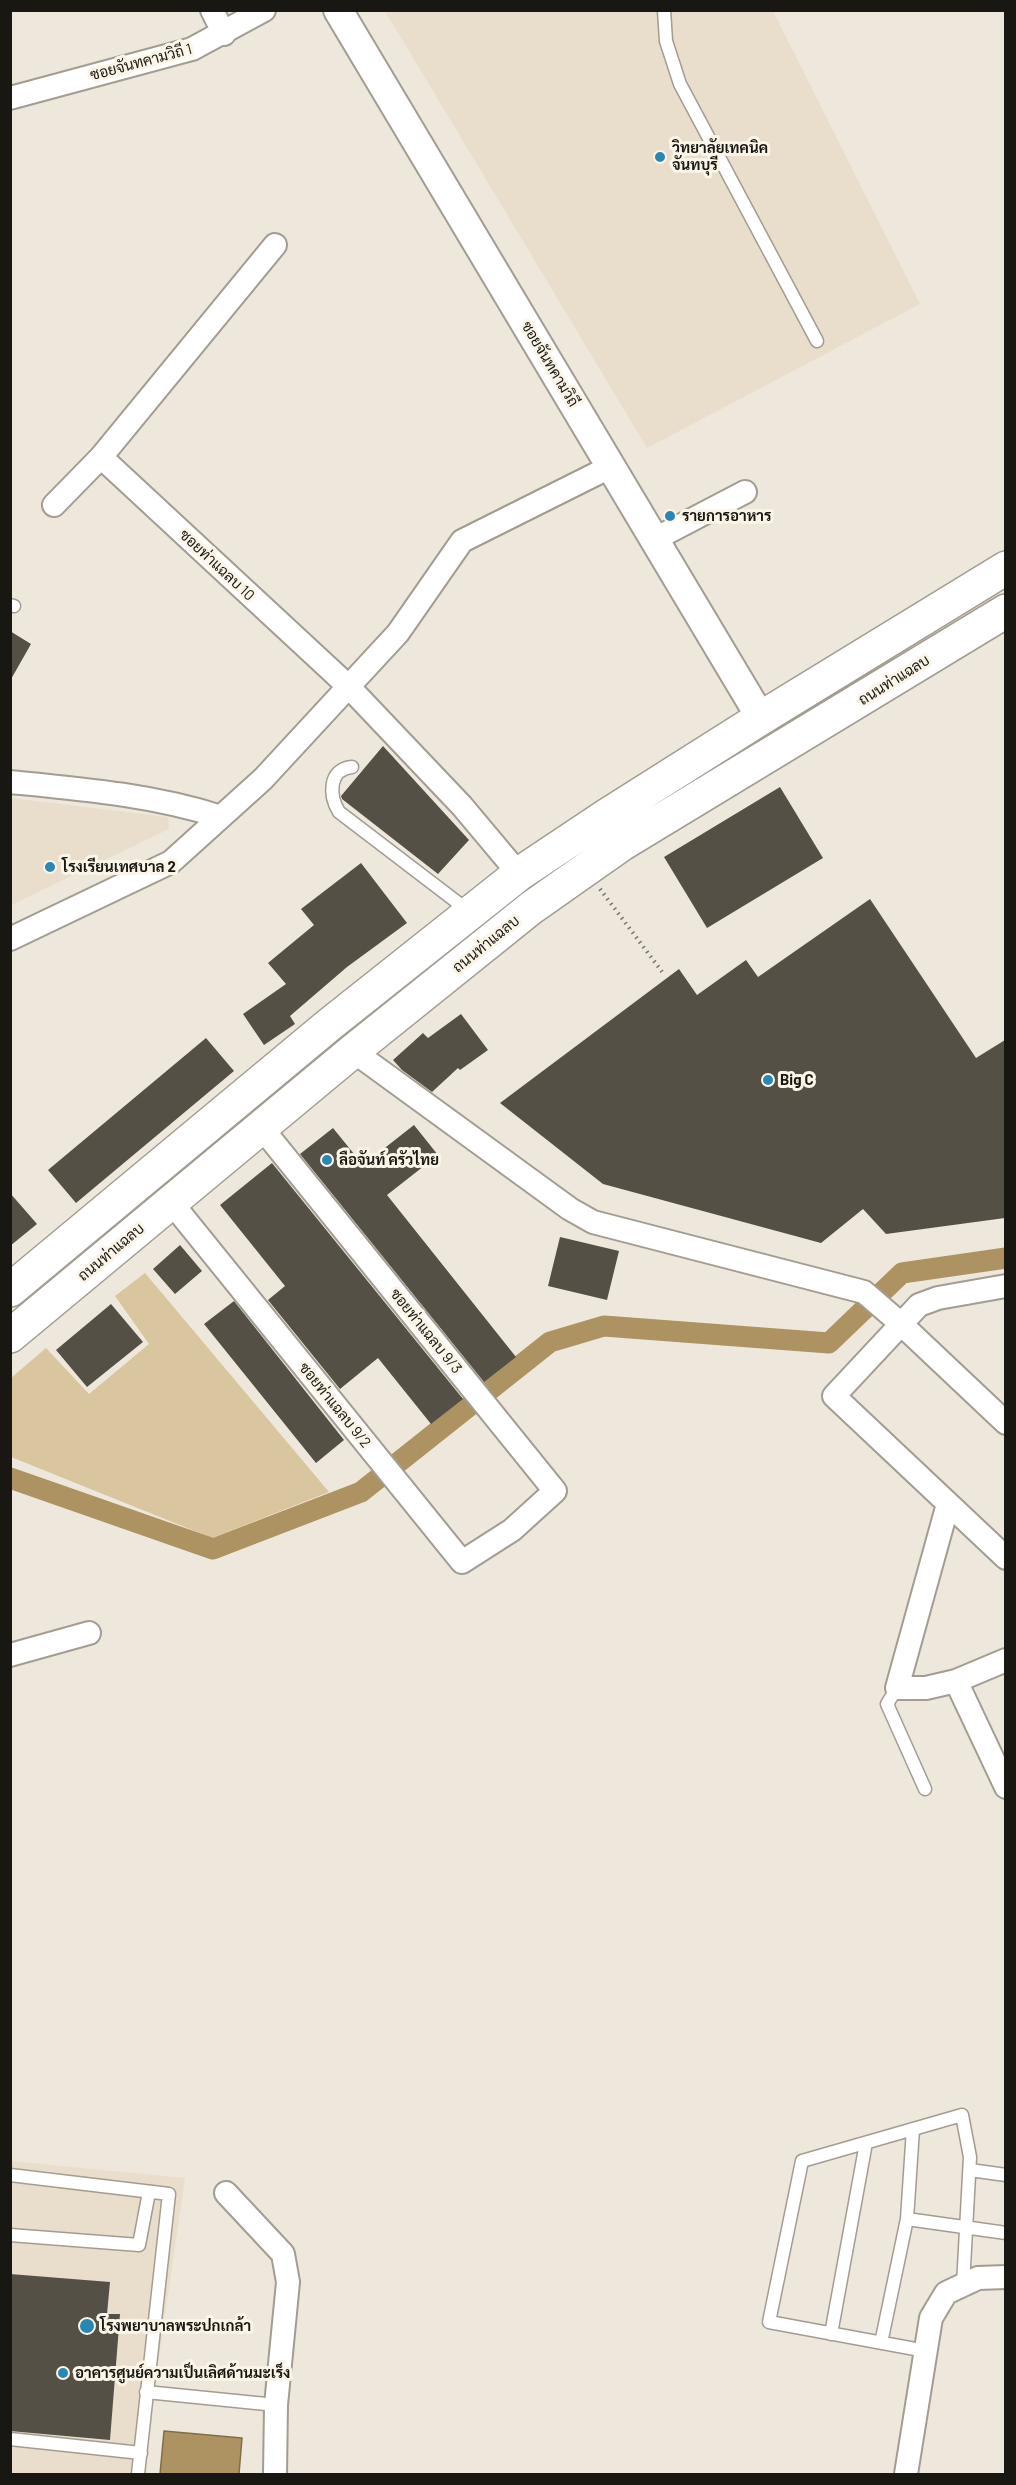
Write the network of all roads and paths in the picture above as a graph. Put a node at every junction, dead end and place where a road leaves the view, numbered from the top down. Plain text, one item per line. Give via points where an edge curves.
1 (212, 10) edge
2 (264, 10) edge
3 (338, 10) edge
4 (664, 10) edge
5 (224, 33) junction
6 (10, 98) edge
7 (274, 245) dead end
8 (817, 341) dead end
9 (101, 457) junction
10 (612, 466) junction
11 (745, 492) dead end
12 (54, 505) dead end
13 (655, 539) junction
14 (1005, 568) edge
15 (1005, 611) edge
16 (348, 686) junction
17 (761, 718) junction
18 (780, 750) junction
19 (352, 767) dead end
20 (10, 782) edge
21 (221, 817) junction
22 (585, 870) junction
23 (519, 874) junction
24 (471, 912) junction
25 (10, 939) edge
26 (663, 973) dead end
27 (330, 1024) junction
28 (353, 1050) junction
29 (261, 1127) junction
30 (171, 1202) junction
31 (1005, 1286) edge
32 (10, 1290) edge
33 (892, 1316) junction
34 (10, 1336) edge
35 (1005, 1423) edge
36 (948, 1504) junction
37 (512, 1530) joint
38 (1005, 1558) edge
39 (89, 1633) dead end
40 (10, 1655) edge
41 (1005, 1660) edge
42 (956, 1681) junction
43 (897, 1688) junction
44 (1005, 1787) edge
45 (925, 1789) dead end
46 (913, 2129) junction
47 (866, 2143) junction
48 (970, 2170) junction
49 (10, 2175) edge
50 (1005, 2175) edge
51 (149, 2192) junction
52 (226, 2193) dead end
53 (907, 2219) junction
54 (967, 2228) junction
55 (1005, 2233) edge
56 (10, 2235) edge
57 (1005, 2277) edge
58 (963, 2285) junction
59 (831, 2334) junction
60 (881, 2343) junction
61 (926, 2351) junction
62 (146, 2392) junction
63 (276, 2405) junction
64 (10, 2439) edge
65 (141, 2453) junction
66 (138, 2475) edge
67 (275, 2475) edge
68 (906, 2475) edge

1 - 5 street
2 - 5 street, ซอยจันทคามวิถี 1
3 - 10 street, ซอยจันทคามวิถี
4 - 8 lane via 666,41 680,84
5 - 6 street, ซอยจันทคามวิถี 1 via 192,49
7 - 9 street
9 - 12 street
9 - 16 street, ซอยท่าแฉลบ 10
10 - 13 street, ซอยจันทคามวิถี
10 - 16 street via 462,541 398,633
11 - 13 street
13 - 17 street, ซอยจันทคามวิถี
14 - 17 main road
15 - 18 main road, ถนนท่าแฉลบ
16 - 21 street via 263,779
16 - 23 street, ซอยท่าแฉลบ 10 via 462,806
17 - 18 main road
17 - 23 main road
18 - 22 main road, ถนนท่าแฉลบ
19 - 24 lane via 340,772 332,787 331,796 339,812
20 - 21 street via 180,804
21 - 25 street via 171,862
22 - 26 path
22 - 28 main road, ถนนท่าแฉลบ via 531,908
23 - 24 main road
24 - 27 main road
27 - 28 main road
27 - 32 main road
28 - 29 main road, ถนนท่าแฉลบ
28 - 33 street via 570,1209 594,1222 864,1292
29 - 30 main road, ถนนท่าแฉลบ
29 - 37 street, ซอยท่าแฉลบ 9/3 via 555,1491
30 - 34 main road, ถนนท่าแฉลบ
30 - 37 street, ซอยท่าแฉลบ 9/2 via 462,1562
31 - 33 street via 938,1298
33 - 35 street
33 - 36 street via 834,1396
36 - 38 street
36 - 43 street
39 - 40 street
41 - 42 street
42 - 43 street via 926,1688
42 - 44 street
43 - 45 lane via 887,1704
46 - 47 lane
46 - 48 lane via 962,2115
46 - 53 lane
47 - 59 lane
47 - 59 lane via 802,2161 769,2322
48 - 50 lane
48 - 54 lane
49 - 51 lane
51 - 56 lane via 139,2245
51 - 62 lane via 169,2194
52 - 63 street via 283,2254 288,2282
53 - 54 lane
53 - 60 lane
54 - 55 lane
54 - 58 lane
57 - 58 street via 978,2278
58 - 61 street via 946,2292 931,2318
59 - 60 lane
60 - 61 lane
61 - 68 street
62 - 63 lane
62 - 65 lane
63 - 67 street
64 - 65 lane
65 - 66 lane

